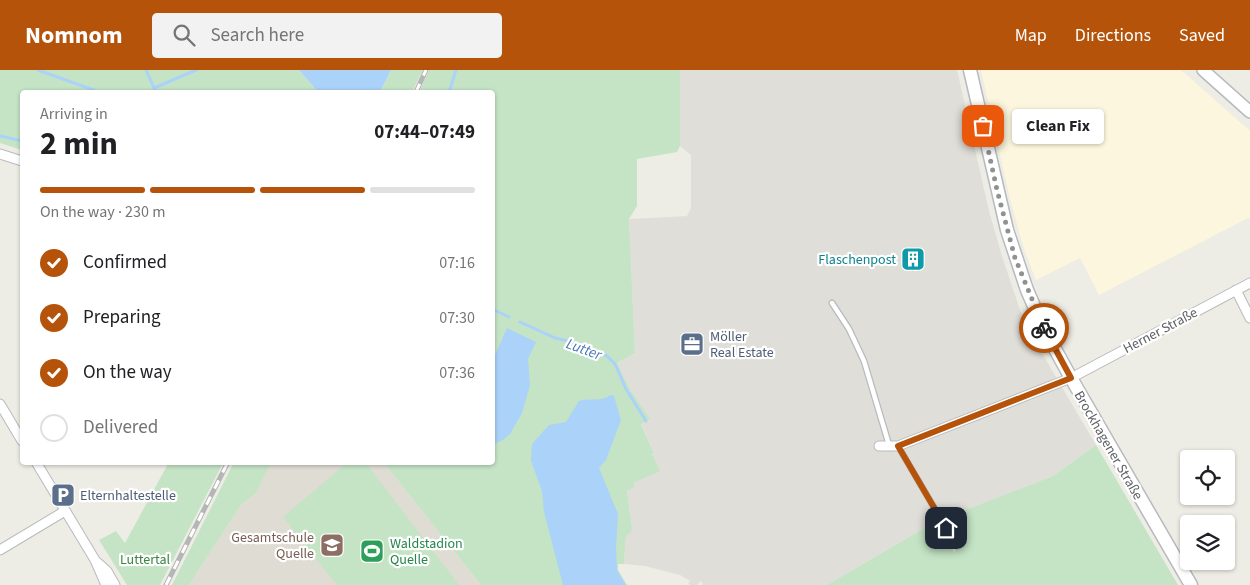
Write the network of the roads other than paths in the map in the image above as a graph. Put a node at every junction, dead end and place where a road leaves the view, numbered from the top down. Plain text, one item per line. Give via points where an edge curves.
1 (970, 70) edge
2 (1203, 70) edge
3 (1250, 112) edge
4 (0, 154) edge
5 (20, 160) edge
6 (1250, 283) edge
7 (1236, 290) junction
8 (832, 303) dead end
9 (1250, 318) edge
10 (1071, 378) junction
11 (0, 404) edge
12 (20, 438) edge
13 (879, 446) dead end
14 (893, 446) junction
15 (38, 465) edge
16 (65, 511) junction
17 (947, 540) dead end
18 (0, 550) edge
19 (95, 560) junction
20 (106, 585) edge
21 (115, 585) edge
22 (1191, 585) edge

1 - 10 main road, Brockhagener Straße via 1015,258 1044,329
2 - 3 street
4 - 5 street
6 - 7 street, Herner Straße
7 - 9 street
7 - 10 street, Herner Straße
8 - 14 lane via 849,328 864,361
10 - 14 street, Herner Straße
10 - 22 main road, Brockhagener Straße
11 - 12 street
13 - 14 street, Herner Straße
14 - 17 lane via 946,528
15 - 16 street
16 - 18 street
16 - 19 street
19 - 20 street
19 - 21 street

